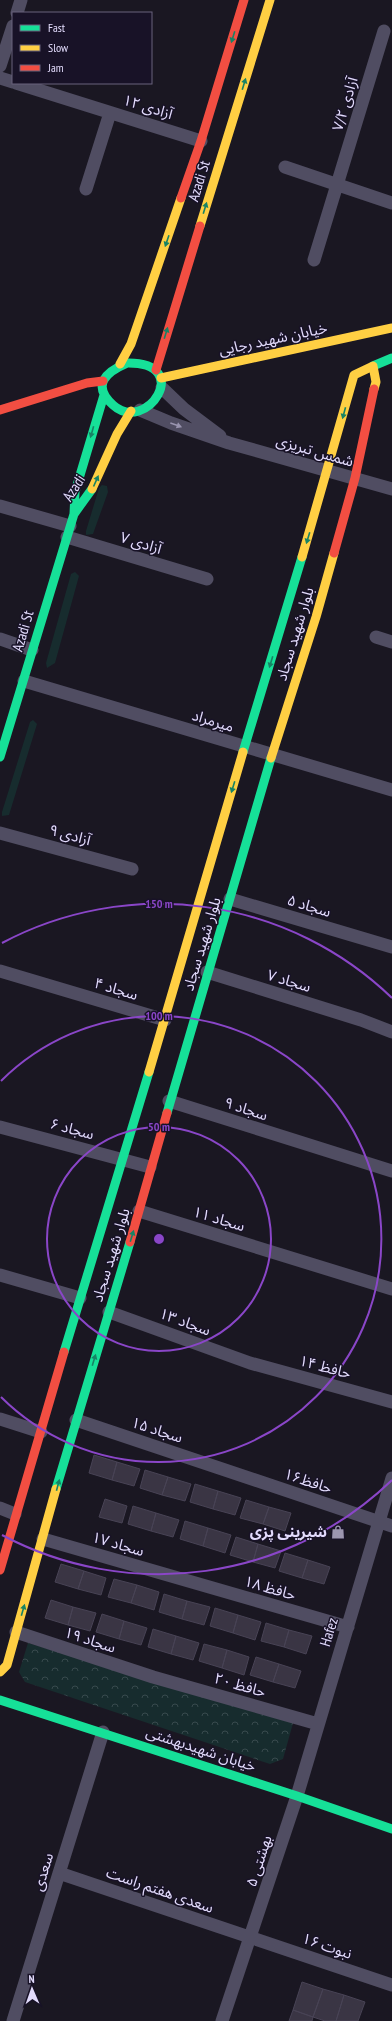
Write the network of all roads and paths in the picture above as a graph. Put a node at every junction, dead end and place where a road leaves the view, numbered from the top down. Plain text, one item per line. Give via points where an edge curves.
1 (21, 0) edge
2 (244, 0) edge
3 (270, 0) edge
4 (17, 12) edge
5 (12, 29) edge
6 (384, 31) dead end
7 (0, 66) edge
8 (0, 78) edge
9 (12, 82) edge
10 (19, 84) edge
11 (110, 112) junction
12 (201, 140) junction
13 (225, 147) junction
14 (285, 167) dead end
15 (336, 186) junction
16 (86, 189) dead end
17 (392, 203) edge
18 (314, 260) dead end
19 (392, 328) edge
20 (392, 358) edge
21 (120, 364) junction
22 (373, 366) junction
23 (160, 379) junction
24 (104, 381) junction
25 (104, 395) junction
26 (0, 410) edge
27 (135, 411) junction
28 (229, 443) junction
29 (328, 471) junction
30 (355, 478) junction
31 (392, 489) edge
32 (2, 506) edge
33 (74, 514) junction
34 (68, 531) junction
35 (207, 579) dead end
36 (376, 637) dead end
37 (0, 639) edge
38 (392, 642) edge
39 (32, 650) junction
40 (24, 681) junction
41 (245, 748) junction
42 (272, 755) junction
43 (0, 757) edge
44 (392, 790) edge
45 (0, 833) edge
46 (132, 869) dead end
47 (230, 899) junction
48 (392, 947) edge
49 (0, 971) edge
50 (207, 972) junction
51 (165, 1020) junction
52 (392, 1032) edge
53 (169, 1101) junction
54 (0, 1126) edge
55 (123, 1159) junction
56 (150, 1167) junction
57 (392, 1171) edge
58 (139, 1211) junction
59 (0, 1275) edge
60 (392, 1289) edge
61 (80, 1298) junction
62 (109, 1312) junction
63 (250, 1363) joint
64 (392, 1402) edge
65 (0, 1419) edge
66 (76, 1420) junction
67 (41, 1432) junction
68 (228, 1471) joint
69 (392, 1478) edge
70 (0, 1508) edge
71 (15, 1514) junction
72 (379, 1522) junction
73 (392, 1526) edge
74 (43, 1539) junction
75 (0, 1570) edge
76 (184, 1580) joint
77 (348, 1627) junction
78 (16, 1632) junction
79 (0, 1672) edge
80 (153, 1677) joint
81 (0, 1700) edge
82 (318, 1724) junction
83 (103, 1732) junction
84 (297, 1796) junction
85 (392, 1829) edge
86 (60, 1873) junction
87 (251, 1937) junction
88 (392, 1985) edge
89 (13, 2021) edge
90 (222, 2021) edge

1 - 4 street
2 -> 12 street, Azadi St
13 -> 3 street, Azadi St
5 - 7 street
6 - 15 street, آزادی ۷/۲
8 - 9 street
10 - 11 street, آزادی ۱۲
11 - 12 street, آزادی ۱۲
11 - 16 street
12 - 13 street
12 -> 21 street, Azadi St via 131,344
23 -> 13 street, Azadi St
14 - 15 street
15 - 17 street
15 - 18 street, آزادی ۷/۲
19 - 23 street, خیابان شهید رجایی
20 - 22 street
21 - 23 street via 144,363
21 - 24 street via 108,373
22 -> 29 street, بلوار شهید سجاد via 354,375
22 - 30 street, بلوار شهید سجاد via 376,382
23 - 27 street via 153,403
23 - 28 street via 184,409
24 - 25 street
24 - 26 street via 87,383
25 - 27 street via 113,407 122,411
25 -> 33 street, Azadi via 75,492
27 -> 28 street, شمس تبریزی
33 -> 27 street, Azadi via 90,494 117,434
28 - 29 street, شمس تبریزی
29 - 30 street, شمس تبریزی
29 -> 41 street, بلوار شهید سجاد
30 - 31 street, شمس تبریزی
30 - 42 street, بلوار شهید سجاد via 316,617
32 - 34 street, آزادی ۷
33 - 34 street, Azadi St
34 - 35 street, آزادی ۷
34 - 39 street, Azadi St
36 - 38 street
37 - 39 street
39 - 40 street, Azadi St
40 - 41 street, میرمراد
40 - 43 street, Azadi St
41 - 42 street, میرمراد
41 -> 51 street, بلوار شهید سجاد via 201,890
42 - 44 street, میرمراد
42 - 47 street, بلوار شهید سجاد
45 - 46 street, آزادی ۹
47 - 48 street, سجاد ۵
47 - 50 street, بلوار شهید سجاد
49 - 51 street, سجاد ۴
50 - 52 street, سجاد ۷
50 - 53 street, بلوار شهید سجاد
51 - 55 street, بلوار شهید سجاد
53 - 56 street, بلوار شهید سجاد
53 - 57 street, سجاد ۹
54 - 55 street, سجاد ۶
55 - 56 street, سجاد ۶
55 - 61 street, بلوار شهید سجاد
56 - 58 street, بلوار شهید سجاد
58 - 60 street, سجاد ۱۱
62 -> 58 street, بلوار شهید سجاد
59 - 61 street
61 - 67 street, بلوار شهید سجاد
62 - 63 street, سجاد ۱۳
66 -> 62 street, بلوار شهید سجاد
63 - 64 street, حافظ ۱۴
65 - 67 street
66 - 68 street, سجاد ۱۵
74 -> 66 street, بلوار شهید سجاد
67 - 71 street, بلوار شهید سجاد
68 - 72 street, حافظ۱۶
69 - 72 street, Hafez
70 - 71 street
71 - 75 street, بلوار شهید سجاد
72 - 73 street, حافظ۱۶
72 - 77 street, Hafez
74 - 76 street, سجاد ۱۷
78 -> 74 street, بلوار شهید سجاد
76 - 77 street, حافظ ۱۸
77 - 82 street, Hafez
78 - 79 street, بلوار شهید سجاد via 7,1664
78 - 80 street, سجاد ۱۹
80 - 82 street, حافظ ۲۰
81 - 83 street, خیابان شهیدبهشتی
82 - 84 street, Hafez
83 - 84 street, خیابان شهیدبهشتی
83 - 86 street, سعدی
84 - 85 street, خیابان شهیدبهشتی
84 - 87 street, بهشتی ۵
86 - 87 street, سعدی هفتم راست
86 - 89 street, سعدی
87 - 88 street, نبوت ۱۶
87 - 90 street, بهشتی ۵

